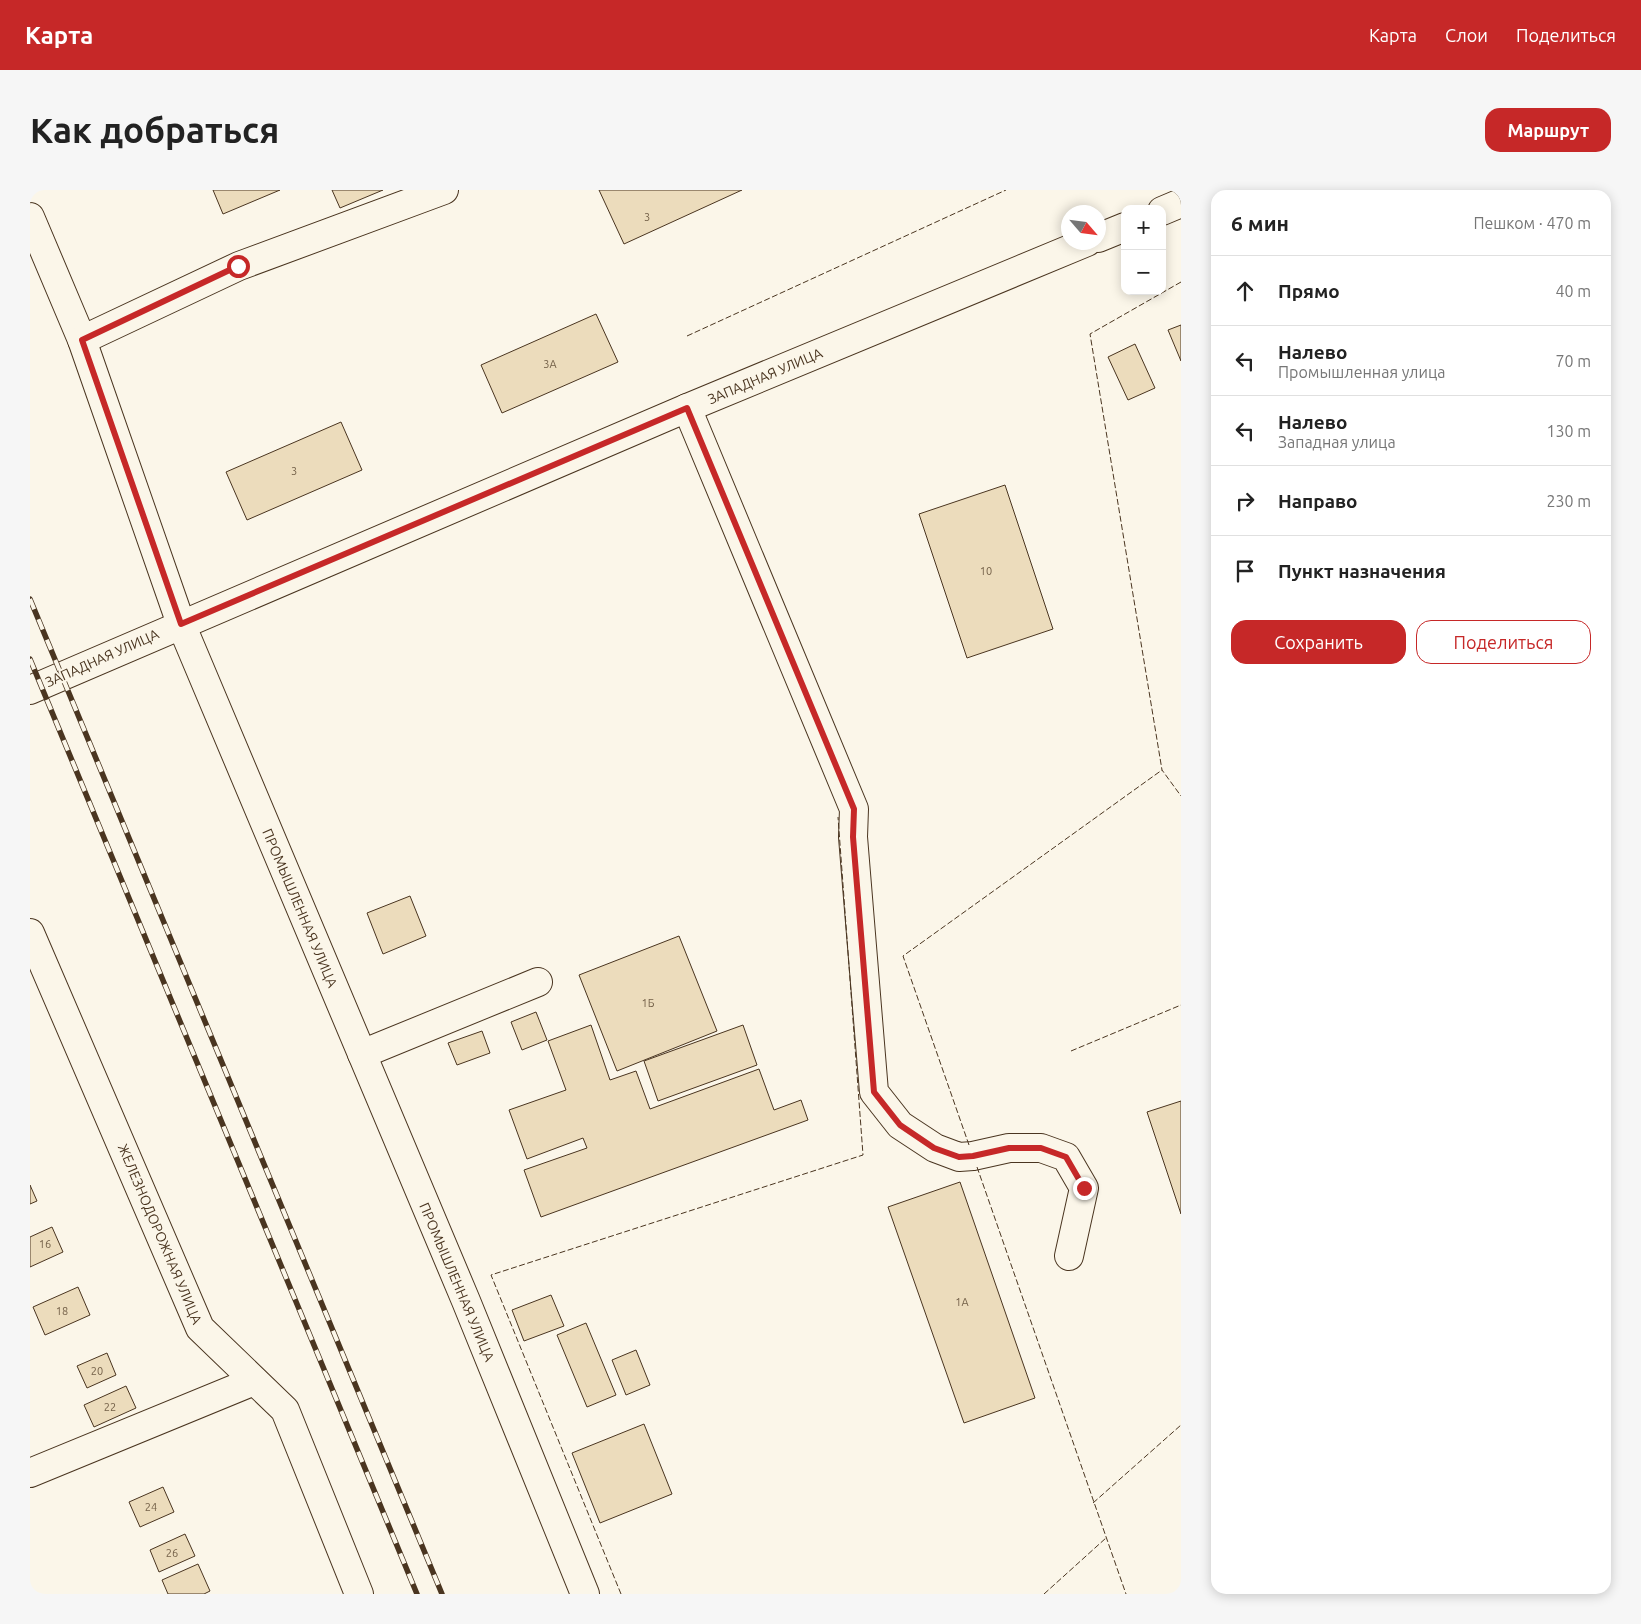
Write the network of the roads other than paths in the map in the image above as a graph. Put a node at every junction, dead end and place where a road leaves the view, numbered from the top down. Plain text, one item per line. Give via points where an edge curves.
1 (444, 190) edge
2 (1181, 203) edge
3 (1166, 209) edge
4 (30, 216) edge
5 (1121, 229) edge
6 (1106, 235) edge
7 (1068, 250) edge
8 (82, 340) junction
9 (687, 408) junction
10 (181, 624) junction
11 (30, 690) edge
12 (30, 933) edge
13 (538, 982) dead end
14 (362, 1054) junction
15 (1069, 1256) dead end
16 (254, 1382) junction
17 (30, 1473) edge
18 (359, 1594) edge
19 (585, 1594) edge

1 - 8 street via 238,266
2 - 3 street
4 - 8 street, ПРОМЫШЛЕННАЯ УЛИЦА
5 - 6 street
7 - 9 street, ЗАПАДНАЯ УЛИЦА
8 - 10 street, ПРОМЫШЛЕННАЯ УЛИЦА
9 - 10 street, ЗАПАДНАЯ УЛИЦА
9 - 15 street via 854,809 853,837 874,1092 900,1125 934,1148 959,1157 1009,1148 1041,1148 1066,1157 1084,1188
10 - 11 street, ЗАПАДНАЯ УЛИЦА
10 - 14 street, ПРОМЫШЛЕННАЯ УЛИЦА
12 - 16 street, ЖЕЛЕЗНОДОРОЖНАЯ УЛИЦА via 200,1328
13 - 14 street
14 - 19 street, ПРОМЫШЛЕННАЯ УЛИЦА
16 - 17 street
16 - 18 street, ЖЕЛЕЗНОДОРОЖНАЯ УЛИЦА via 285,1410

